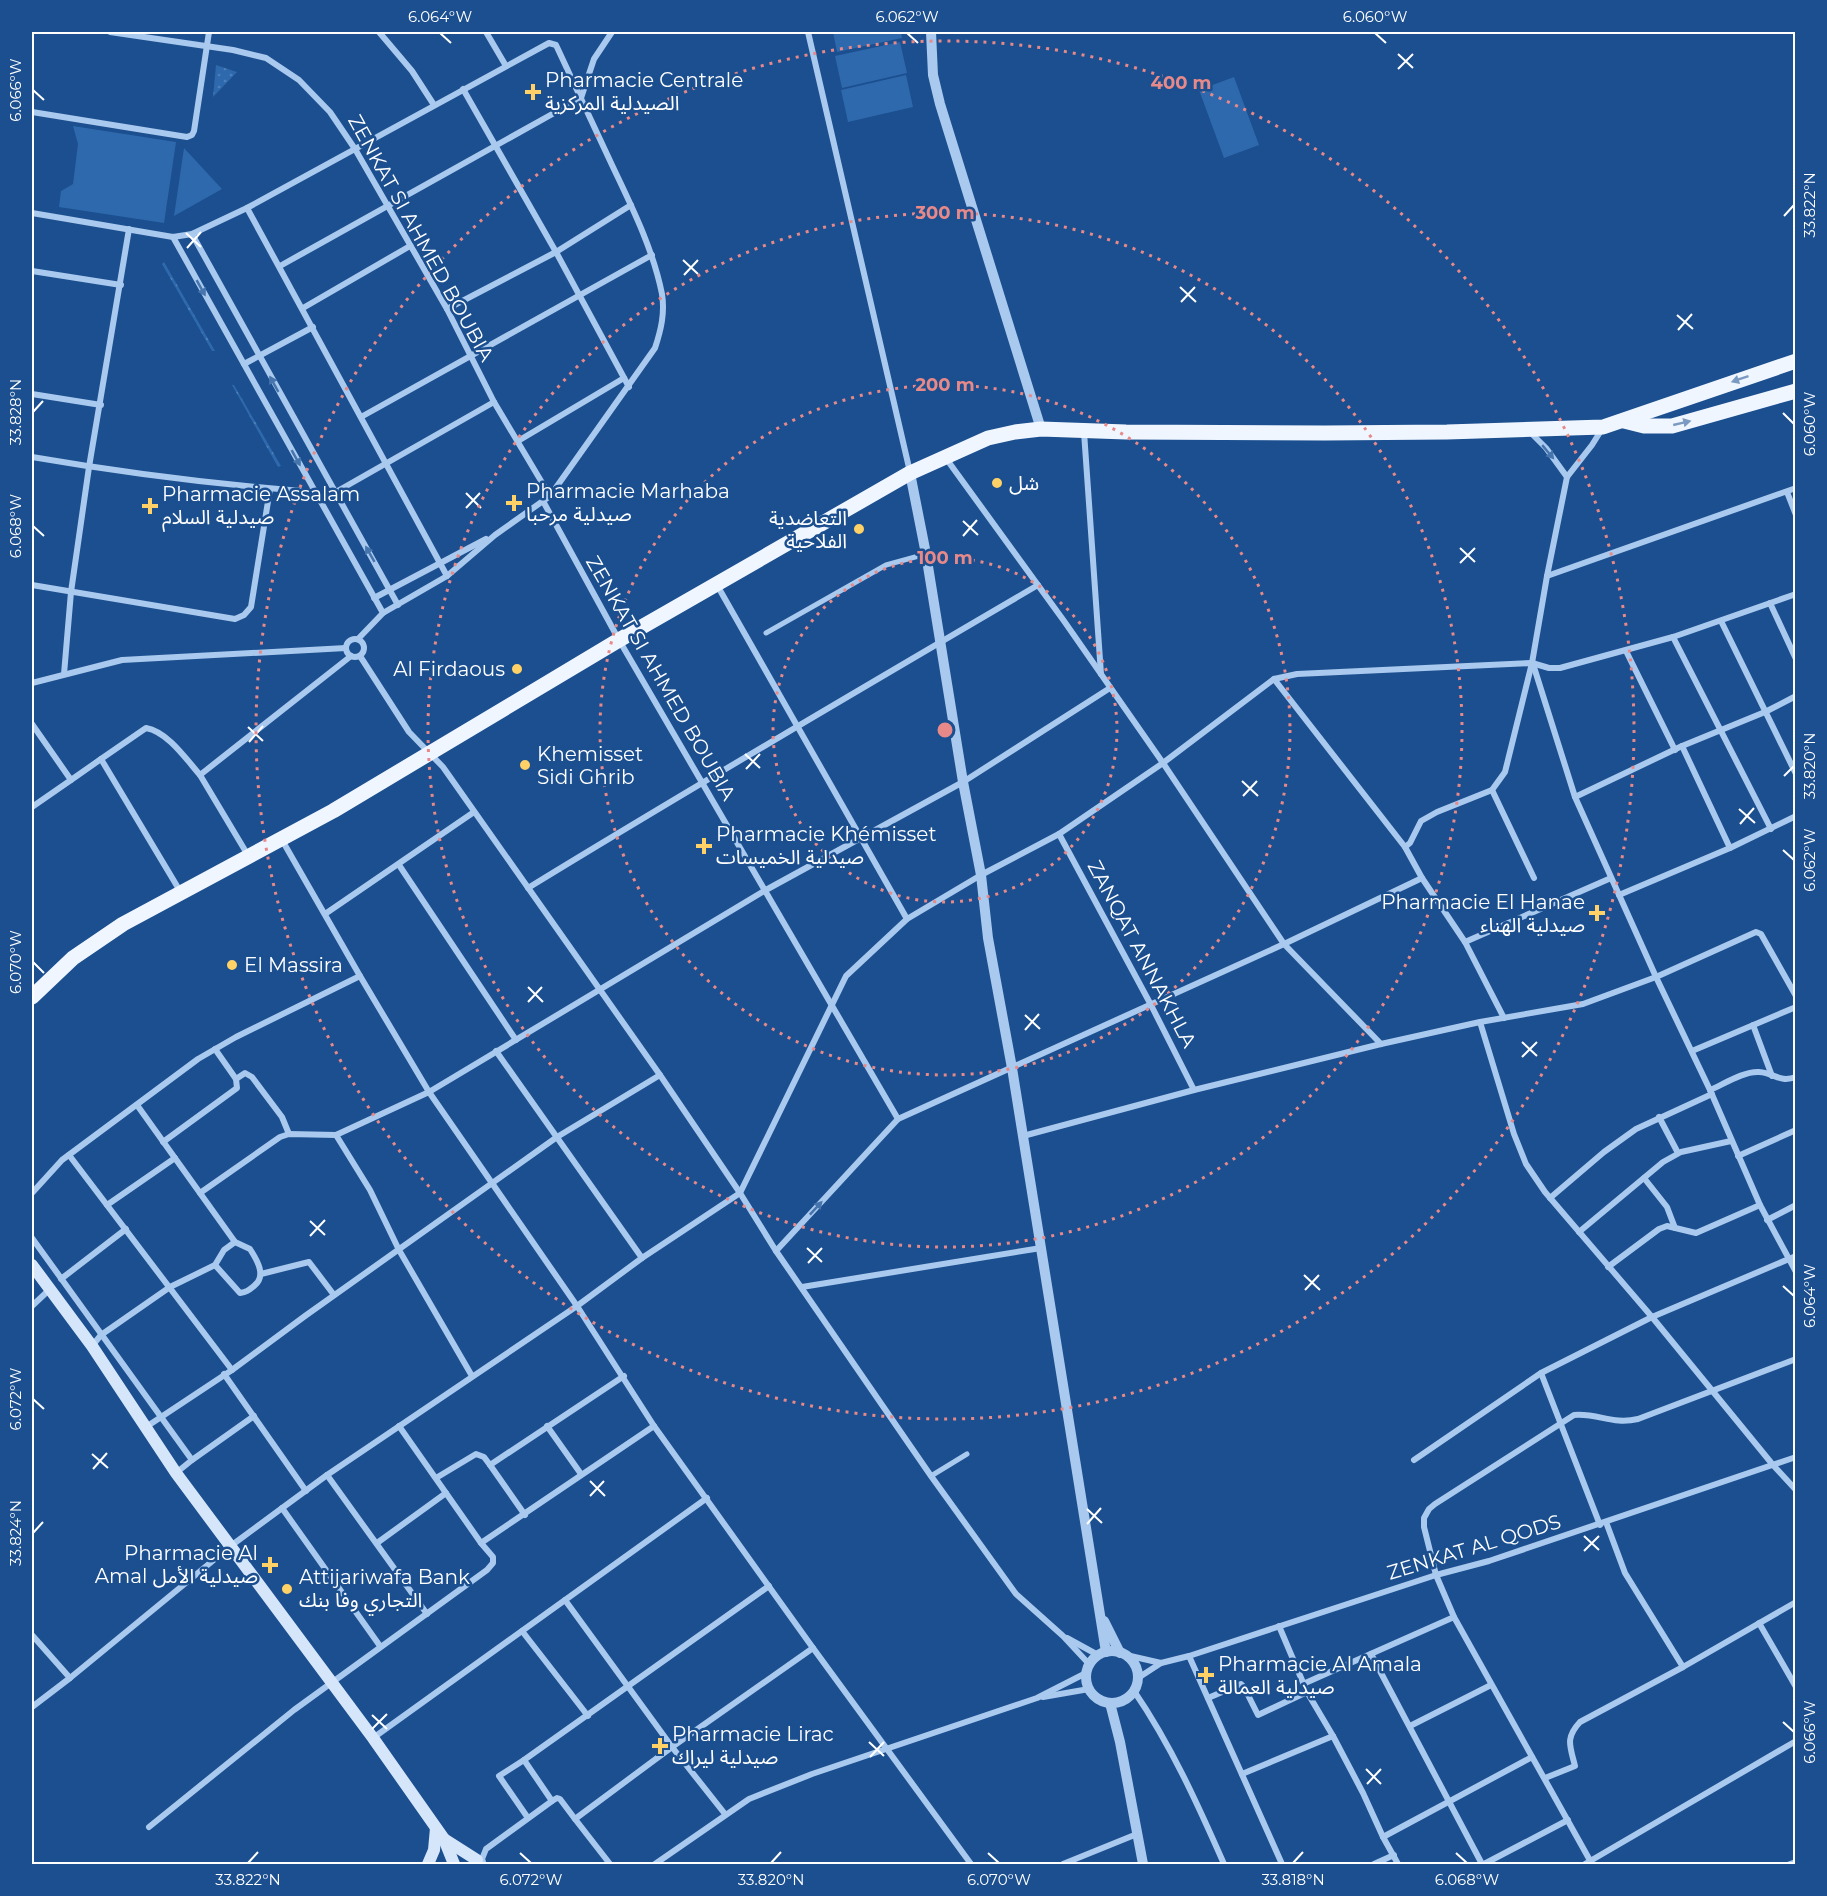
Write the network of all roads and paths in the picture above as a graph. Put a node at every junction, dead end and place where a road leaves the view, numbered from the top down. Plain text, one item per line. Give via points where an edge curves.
1 (110, 32) edge
2 (209, 32) edge
3 (379, 32) edge
4 (486, 32) edge
5 (612, 32) edge
6 (808, 32) edge
7 (931, 32) edge
8 (207, 46) junction
9 (506, 66) junction
10 (464, 89) junction
11 (580, 98) junction
12 (434, 105) junction
13 (32, 112) edge
14 (494, 145) junction
15 (356, 149) junction
16 (631, 205) junction
17 (387, 206) junction
18 (247, 208) junction
19 (32, 213) edge
20 (129, 229) junction
21 (192, 234) junction
22 (173, 237) junction
23 (410, 246) junction
24 (556, 252) junction
25 (652, 255) junction
26 (280, 266) junction
27 (32, 271) edge
28 (121, 285) junction
29 (579, 295) junction
30 (303, 308) junction
31 (447, 309) junction
32 (313, 327) junction
33 (469, 355) junction
34 (259, 356) junction
35 (1796, 361) edge
36 (244, 364) junction
37 (624, 378) junction
38 (629, 387) junction
39 (1796, 391) edge
40 (32, 394) edge
41 (494, 402) junction
42 (101, 405) junction
43 (361, 417) junction
44 (1624, 421) junction
45 (1603, 427) junction
46 (1041, 429) junction
47 (1526, 429) junction
48 (1084, 432) junction
49 (518, 441) junction
50 (944, 457) junction
51 (32, 458) edge
52 (387, 464) junction
53 (90, 467) junction
54 (910, 473) junction
55 (1567, 477) junction
56 (1796, 488) edge
57 (270, 489) junction
58 (315, 492) junction
59 (1787, 492) junction
60 (335, 493) junction
61 (550, 496) junction
62 (320, 501) junction
63 (543, 501) junction
64 (1796, 515) edge
65 (495, 535) junction
66 (926, 554) junction
67 (439, 562) junction
68 (447, 576) junction
69 (1547, 576) junction
70 (717, 584) junction
71 (32, 585) edge
72 (1038, 585) junction
73 (390, 589) junction
74 (71, 591) junction
75 (1796, 594) edge
76 (374, 598) junction
77 (1770, 603) junction
78 (398, 605) junction
79 (383, 613) junction
80 (1721, 621) junction
81 (766, 633) dead end
82 (1673, 637) junction
83 (358, 639) junction
84 (619, 640) junction
85 (940, 643) junction
86 (346, 648) junction
87 (1626, 651) junction
88 (351, 656) junction
89 (360, 656) junction
90 (1796, 658) edge
91 (1532, 663) junction
92 (64, 674) junction
93 (1101, 675) junction
94 (1274, 679) junction
95 (32, 683) edge
96 (1110, 688) junction
97 (1796, 696) edge
98 (1765, 712) junction
99 (32, 724) edge
100 (797, 728) junction
101 (1721, 731) junction
102 (1682, 746) junction
103 (1675, 750) junction
104 (432, 753) junction
105 (101, 759) junction
106 (1163, 763) junction
107 (1796, 774) edge
108 (200, 775) junction
109 (71, 780) junction
110 (702, 781) junction
111 (963, 782) junction
112 (1492, 790) junction
113 (1575, 797) junction
114 (32, 807) edge
115 (474, 812) junction
116 (1796, 816) edge
117 (1771, 829) junction
118 (1059, 834) junction
119 (862, 837) junction
120 (282, 839) junction
121 (1406, 847) junction
122 (1730, 848) junction
123 (249, 857) junction
124 (399, 865) junction
125 (981, 875) junction
126 (1422, 878) junction
127 (1534, 878) dead end
128 (1611, 878) junction
129 (528, 888) junction
130 (764, 891) junction
131 (181, 892) junction
132 (1619, 895) junction
133 (326, 914) junction
134 (907, 919) junction
135 (1465, 942) junction
136 (1284, 944) junction
137 (360, 976) junction
138 (1656, 977) junction
139 (34, 990) edge
140 (600, 990) junction
141 (1796, 996) edge
142 (832, 1005) junction
143 (1152, 1005) junction
144 (1796, 1007) edge
145 (1503, 1018) junction
146 (1480, 1022) junction
147 (1753, 1026) junction
148 (516, 1040) junction
149 (1380, 1044) junction
150 (215, 1049) junction
151 (496, 1051) junction
152 (1692, 1051) junction
153 (1012, 1068) junction
154 (660, 1075) junction
155 (1772, 1076) junction
156 (1796, 1077) edge
157 (236, 1079) junction
158 (1194, 1090) junction
159 (429, 1092) junction
160 (1711, 1092) junction
161 (137, 1105) junction
162 (1659, 1118) junction
163 (898, 1119) junction
164 (1796, 1130) edge
165 (289, 1134) junction
166 (336, 1135) junction
167 (1023, 1136) junction
168 (557, 1137) junction
169 (1731, 1141) junction
170 (163, 1142) junction
171 (1678, 1153) junction
172 (69, 1155) junction
173 (1738, 1156) junction
174 (175, 1158) junction
175 (1644, 1178) junction
176 (492, 1184) junction
177 (32, 1193) edge
178 (200, 1193) junction
179 (740, 1193) junction
180 (1550, 1198) junction
181 (107, 1205) junction
182 (1760, 1205) junction
183 (1796, 1205) edge
184 (1767, 1220) junction
185 (1675, 1228) junction
186 (126, 1229) junction
187 (1579, 1232) junction
188 (32, 1238) edge
189 (235, 1242) junction
190 (1041, 1248) junction
191 (399, 1250) junction
192 (776, 1251) junction
193 (1796, 1256) edge
194 (642, 1258) junction
195 (1787, 1258) junction
196 (32, 1265) edge
197 (215, 1265) junction
198 (1608, 1266) junction
199 (1796, 1272) edge
200 (261, 1274) junction
201 (61, 1279) junction
202 (170, 1287) junction
203 (802, 1287) junction
204 (49, 1290) junction
205 (334, 1295) junction
206 (32, 1306) edge
207 (577, 1306) junction
208 (1652, 1317) junction
209 (101, 1335) junction
210 (92, 1346) junction
211 (1796, 1359) edge
212 (232, 1370) junction
213 (1541, 1372) junction
214 (224, 1374) junction
215 (472, 1376) junction
216 (624, 1376) junction
217 (1712, 1391) junction
218 (254, 1416) junction
219 (161, 1419) junction
220 (1561, 1423) junction
221 (399, 1426) junction
222 (547, 1426) junction
223 (654, 1426) junction
224 (146, 1427) junction
225 (967, 1454) dead end
226 (1796, 1457) edge
227 (192, 1460) junction
228 (1414, 1461) dead end
229 (490, 1465) junction
230 (1773, 1465) junction
231 (176, 1473) junction
232 (327, 1474) junction
233 (581, 1474) junction
234 (931, 1476) junction
235 (436, 1478) junction
236 (1796, 1490) edge
237 (306, 1491) junction
238 (446, 1493) junction
239 (707, 1498) junction
240 (282, 1508) junction
241 (525, 1515) junction
242 (1603, 1523) junction
243 (377, 1543) junction
244 (481, 1543) junction
245 (232, 1545) junction
246 (1436, 1575) junction
247 (769, 1586) junction
248 (565, 1600) junction
249 (1796, 1602) edge
250 (1099, 1612) junction
251 (427, 1614) junction
252 (1454, 1617) junction
253 (1759, 1623) junction
254 (1279, 1626) junction
255 (522, 1631) junction
256 (32, 1635) edge
257 (1063, 1636) junction
258 (380, 1646) junction
259 (813, 1648) junction
260 (1102, 1654) junction
261 (1123, 1654) junction
262 (1371, 1654) junction
263 (1189, 1656) junction
264 (1161, 1663) junction
265 (1683, 1667) junction
266 (1088, 1669) junction
267 (70, 1678) junction
268 (1138, 1678) junction
269 (332, 1683) junction
270 (1303, 1684) junction
271 (1491, 1685) junction
272 (628, 1687) junction
273 (1796, 1687) edge
274 (1089, 1689) junction
275 (1134, 1691) junction
276 (1306, 1692) junction
277 (1037, 1698) junction
278 (1208, 1698) junction
279 (1115, 1702) junction
280 (32, 1707) edge
281 (588, 1716) junction
282 (1410, 1726) junction
283 (1333, 1736) junction
284 (373, 1738) junction
285 (1796, 1741) edge
286 (672, 1747) junction
287 (886, 1748) junction
288 (1532, 1757) junction
289 (524, 1760) junction
290 (1242, 1774) junction
291 (1545, 1778) junction
292 (552, 1801) junction
293 (1449, 1801) junction
294 (725, 1814) junction
295 (528, 1818) junction
296 (575, 1819) junction
297 (1568, 1820) junction
298 (149, 1827) dead end
299 (440, 1833) junction
300 (1137, 1834) junction
301 (1383, 1837) junction
302 (1394, 1855) junction
303 (482, 1862) edge
304 (1796, 1862) edge
305 (1589, 1863) edge
306 (428, 1864) edge
307 (454, 1864) edge
308 (460, 1864) edge
309 (610, 1864) edge
310 (655, 1864) edge
311 (971, 1864) edge
312 (1063, 1864) edge
313 (1143, 1864) edge
314 (1224, 1864) edge
315 (1282, 1864) edge
316 (1374, 1864) edge
317 (1398, 1864) edge
318 (1483, 1864) edge
319 (1790, 1864) edge

1 - 8 street, ZENKAT SI AHMED BOUBIA
2 - 8 street
3 - 12 street
4 - 9 street
5 - 11 street via 594,59
6 - 54 street
7 - 46 street via 933,75 940,104
8 - 13 street via 195,131 187,137
8 - 15 street, ZENKAT SI AHMED BOUBIA via 266,58 299,80 330,111
9 - 10 street
9 - 11 street via 552,42
10 - 12 street
10 - 14 street
11 - 14 street
11 - 16 street
12 - 15 street
14 - 17 street
14 - 24 street
15 - 17 street, ZENKAT SI AHMED BOUBIA
15 - 18 street
16 - 24 street
16 - 25 street
17 - 23 street, ZENKAT SI AHMED BOUBIA
17 - 26 street
18 - 21 street
18 - 26 street
19 - 20 street
20 - 22 street
20 - 28 street
21 - 22 street
21 - 34 street
22 -> 36 street
23 - 30 street
23 - 31 street, ZENKAT SI AHMED BOUBIA
24 - 29 street
24 - 31 street
25 - 29 street
25 - 38 street via 662,296 661,330 655,348
26 - 30 street
27 - 28 street
28 - 42 street
29 - 33 street
29 - 37 street
30 - 32 street
31 - 33 street, ZENKAT SI AHMED BOUBIA
32 - 34 street
32 - 43 street
33 - 41 street, ZENKAT SI AHMED BOUBIA
33 - 43 street
34 - 36 street
60 -> 34 street
35 -> 44 main road
36 -> 58 street
37 - 38 street
37 - 49 street
38 - 61 street
44 -> 39 main road via 1672,426
40 - 42 street
41 - 49 street, ZENKAT SI AHMED BOUBIA
41 - 52 street
42 - 53 street
43 - 52 street
44 - 45 main road
45 - 47 main road
45 - 55 street
46 - 48 main road
46 - 50 main road via 988,438
47 - 48 main road
47 -> 55 street
48 - 93 street
49 - 61 street, ZENKAT SI AHMED BOUBIA
50 - 54 main road
50 - 72 street
51 - 53 street
52 - 60 street
52 - 67 street
53 - 57 street
53 - 74 street
54 - 66 street
54 - 70 main road
55 - 69 street
56 - 59 street
57 - 58 street
57 - 74 street via 251,607 240,618
58 - 62 street
59 - 64 street
59 - 69 street
60 - 62 street
73 -> 60 street
61 - 63 street
62 - 76 street
63 - 65 street
63 - 84 street, ZENKAT SI AHMED BOUBIA
65 - 67 street
65 - 68 street
66 - 81 street via 886,565
66 - 85 street
67 - 68 street
67 - 73 street
68 - 78 street
69 - 91 street
70 - 84 main road
70 - 100 street
71 - 74 street
72 - 85 street
72 - 93 street
73 - 76 street
73 - 78 street
74 - 92 street
75 - 77 street
76 - 79 street
77 - 80 street
77 - 90 street
78 - 79 street
79 - 83 street
80 - 82 street
80 - 98 street
82 - 87 street
82 - 101 street
83 - 86 street via 350,640
83 - 89 street via 364,649
84 - 104 main road
84 - 110 street, ZENKAT SI AHMED BOUBIA
85 - 100 street
85 - 111 street
86 - 88 street
86 - 92 street via 145,657
87 - 91 street via 1560,668
87 - 103 street
88 - 89 street
88 - 108 street
89 - 104 street via 409,732
91 - 94 street via 1297,674
91 - 112 street via 1505,772
91 - 113 street
92 - 95 street
93 - 96 street
94 - 106 street
94 - 121 street
96 - 106 street
96 - 111 street
97 - 98 street
98 - 101 street
98 - 107 street
99 - 109 street
100 - 110 street
100 - 119 street
101 - 102 street
101 - 117 street
102 - 103 street
102 - 122 street
103 - 113 street
104 - 115 street
104 - 120 main road
105 - 108 street via 146,728 160,733
105 - 109 street
105 - 131 street
106 - 118 street
106 - 136 street
108 - 123 street
109 - 114 street
110 - 129 street
110 - 130 street, ZENKAT SI AHMED BOUBIA
111 - 119 street
111 - 125 street
112 - 121 street via 1426,817
112 - 127 street
113 - 128 street
115 - 124 street
115 - 129 street
116 - 117 street
117 - 122 street
118 - 125 street
118 - 143 street, ZANQAT ANNAKHLA
119 - 130 street
119 - 134 street
120 - 123 main road
120 - 133 street
121 - 126 street
122 - 132 street
123 - 131 main road
124 - 133 street
124 - 148 street
125 - 134 street
125 - 153 street via 988,938
126 - 135 street
126 - 136 street
128 - 132 street
128 - 135 street
129 - 140 street
130 - 140 street
130 - 142 street, ZENKAT SI AHMED BOUBIA
131 - 139 main road via 100,939
132 - 138 street
133 - 137 street
134 - 142 street via 846,976
135 - 145 street
136 - 143 street
136 - 149 street
137 - 150 street
137 - 159 street
138 - 141 street via 1756,933 1761,934
138 - 145 street via 1583,1004
138 - 152 street
140 - 148 street
140 - 154 street
142 - 163 street, ZENKAT SI AHMED BOUBIA
142 - 179 street
143 - 153 street
143 - 158 street, ZANQAT ANNAKHLA
144 - 147 street
145 - 146 street
146 - 149 street
146 - 180 street via 1519,1149
147 - 152 street
147 - 155 street
148 - 151 street
149 - 158 street
150 - 157 street
150 - 161 street
151 - 159 street
151 - 168 street
152 - 160 street
153 - 163 street
153 - 167 street
154 - 168 street
154 - 179 street
155 - 156 street via 1783,1080
155 - 160 street via 1755,1072
157 - 165 street via 245,1074 252,1077 282,1117
157 - 170 street via 237,1089
158 - 167 street
159 - 166 street
159 - 176 street
160 - 162 street
160 - 169 street
161 - 170 street
161 - 172 street
162 - 171 street
162 - 180 street via 1604,1152
192 -> 163 street
164 - 173 street
165 - 166 street
165 - 178 street
166 - 191 street via 370,1190
167 - 190 street
168 - 176 street
168 - 194 street
169 - 171 street
169 - 173 street
170 - 174 street
171 - 175 street
172 - 177 street
172 - 181 street
173 - 182 street
174 - 178 street
174 - 181 street
175 - 185 street via 1666,1207
175 - 187 street
176 - 191 street
176 - 207 street
178 - 189 street
179 - 192 street
179 - 194 street
180 - 187 street
181 - 186 street
182 - 184 street
182 - 185 street via 1696,1233
183 - 184 street
184 - 195 street
185 - 198 street via 1659,1229
186 - 201 street
186 - 202 street
187 - 198 street
188 - 201 street
189 - 197 street via 224,1250
189 - 200 street via 250,1249
190 - 203 street
190 - 250 street
191 - 205 street
191 - 215 street
192 - 203 street
193 - 195 street
194 - 207 street
195 - 199 street
195 - 208 street
196 - 204 main road
197 - 200 street via 240,1293 258,1282
197 - 202 street
198 - 208 street
200 - 205 street via 309,1262
201 - 209 street
202 - 209 street
202 - 212 street
203 - 234 street
204 - 206 street
204 - 210 main road
205 - 212 street
207 - 215 street
207 - 216 street
208 - 213 street
208 - 217 street
209 - 210 street
209 - 219 street
210 - 224 main road
211 - 217 street
212 - 214 street
213 - 220 street
213 - 228 street
214 - 218 street
214 - 219 street
215 - 221 street
216 - 222 street
216 - 223 street
217 - 220 street via 1626,1422 1589,1414 1574,1415
217 - 230 street
218 - 227 street
218 - 237 street
219 - 224 street
219 - 227 street
220 - 242 street
220 - 246 street via 1429,1509 1424,1527
221 - 232 street
221 - 235 street
222 - 229 street
222 - 233 street
223 - 233 street
223 - 239 street
224 - 231 main road
225 - 234 street
226 - 230 street, ZENKAT AL QODS
227 - 231 street
229 - 235 street via 476,1454
229 - 241 street
230 - 236 street
230 - 242 street, ZENKAT AL QODS
231 - 245 main road
232 - 237 street
232 - 243 street
233 - 241 street
234 - 257 street via 1016,1594
235 - 238 street
237 - 240 street
238 - 243 street
238 - 244 street
239 - 247 street
239 - 248 street
240 - 245 street
240 - 258 street
241 - 244 street
242 - 246 street, ZENKAT AL QODS
242 - 265 street via 1625,1573
243 - 251 street
244 - 251 street via 493,1557 493,1563
245 - 267 street
245 - 269 main road
246 - 252 street
246 - 254 street, ZENKAT AL QODS
247 - 259 street
247 - 272 street
248 - 255 street
248 - 272 street
249 - 253 street
250 - 260 street
250 - 261 street
251 - 258 street
252 - 262 street
252 - 271 street
253 - 265 street
253 - 273 street
254 - 263 street, ZENKAT AL QODS
254 - 270 street
255 - 281 street
255 - 284 street
256 - 267 street
257 - 260 street
257 - 266 street
258 - 269 street
259 - 286 street
259 - 287 street
260 - 261 street
260 - 266 street
261 - 264 street
261 - 268 street via 1135,1665
262 - 270 street
262 - 282 street
263 - 264 street, ZENKAT AL QODS
263 - 278 street
264 - 268 street
265 - 291 street via 1580,1722 1569,1736 1575,1766
266 - 274 street
266 - 277 street
267 - 280 street
268 - 275 street
269 - 284 main road
269 - 298 street
270 - 276 street
271 - 282 street
271 - 288 street
272 - 281 street
272 - 286 street
274 - 277 street
274 - 279 street via 1098,1699
275 - 279 street
275 - 314 street via 1193,1794
276 - 278 street via 1258,1715 1241,1684
276 - 283 street
277 - 287 street
278 - 290 street
279 - 300 street
281 - 289 street
282 - 293 street
283 - 290 street
283 - 301 street
284 - 299 main road
285 - 305 street
286 - 294 street
286 - 296 street
287 - 294 street via 776,1787
287 - 311 street
288 - 291 street
288 - 293 street
289 - 292 street
289 - 295 street via 499,1776
290 - 315 street
291 - 297 street
292 - 295 street
292 - 296 street via 560,1799
293 - 301 street
293 - 318 street
294 - 310 street
295 - 303 street via 486,1849
296 - 309 street
297 - 305 street
297 - 318 street
299 - 303 main road
299 - 306 main road
299 - 307 main road
300 - 312 street
300 - 313 street
301 - 302 street
302 - 316 street
302 - 317 street
303 - 308 main road
304 - 319 street

